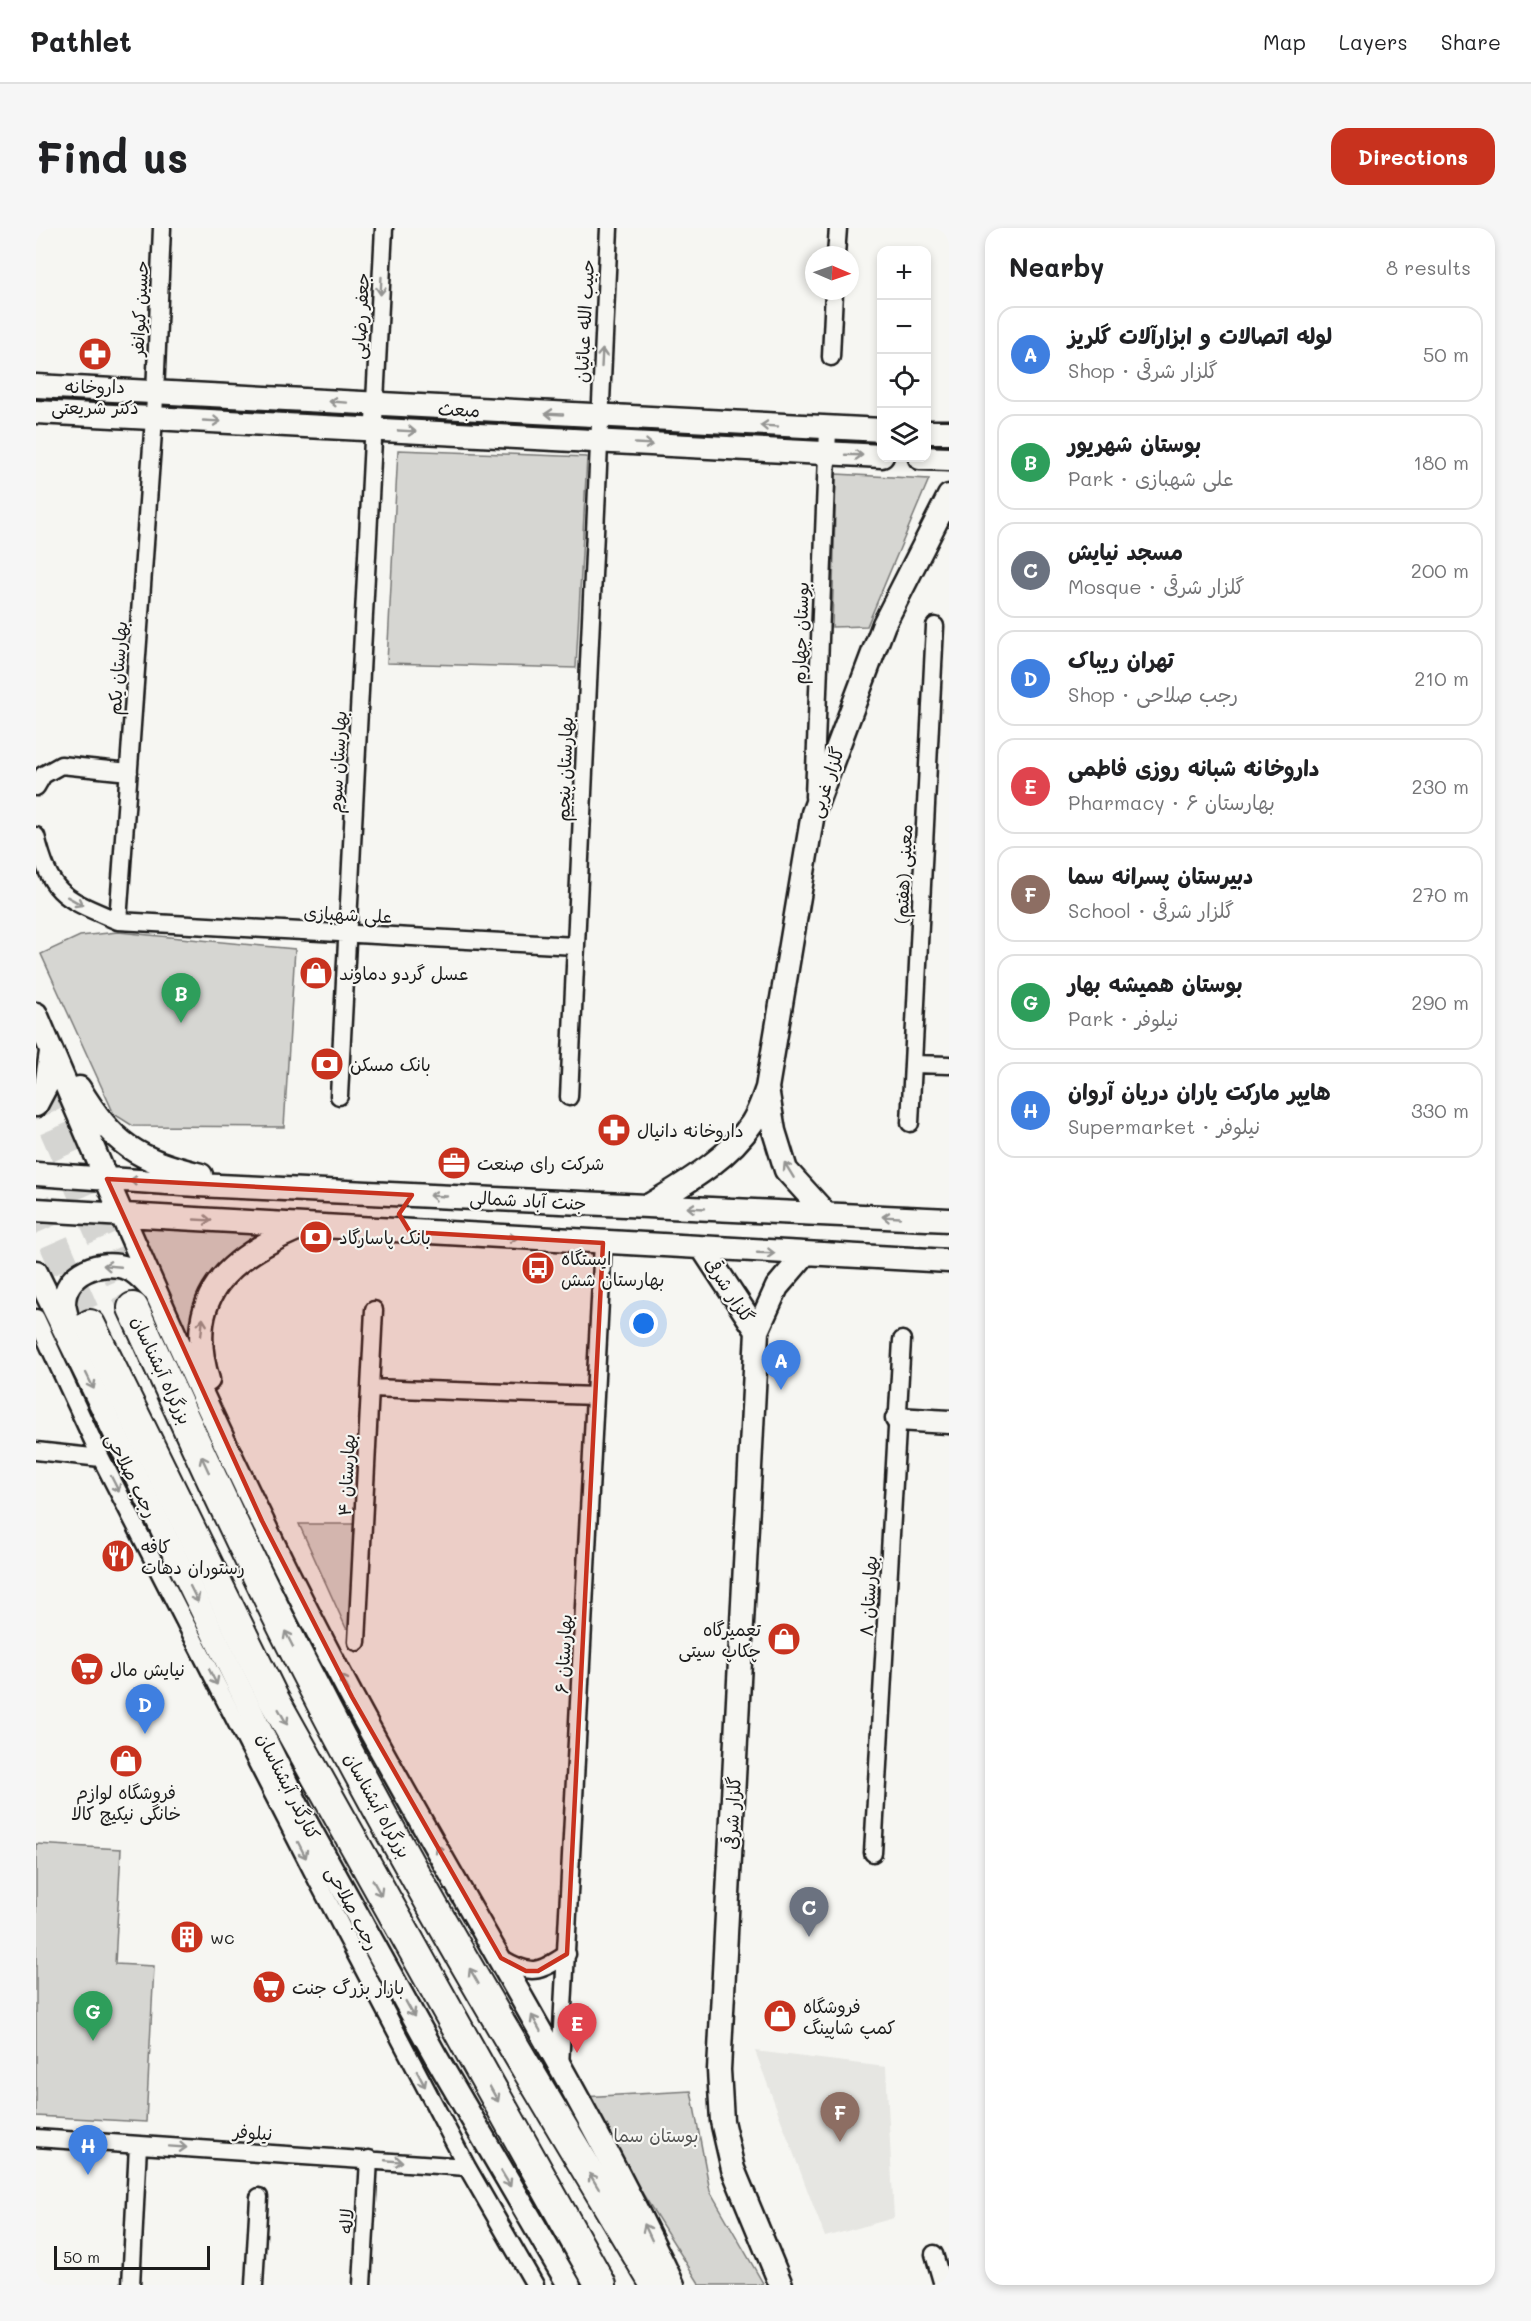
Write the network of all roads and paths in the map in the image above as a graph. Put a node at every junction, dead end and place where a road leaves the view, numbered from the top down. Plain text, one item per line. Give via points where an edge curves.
1 (162, 228) edge
2 (384, 228) edge
3 (609, 228) edge
4 (838, 228) edge
5 (837, 246) edge
6 (834, 300) edge
7 (831, 357) dead end
8 (36, 386) edge
9 (155, 390) junction
10 (375, 405) junction
11 (36, 412) edge
12 (599, 417) junction
13 (154, 418) junction
14 (828, 429) junction
15 (374, 430) junction
16 (877, 430) edge
17 (931, 432) edge
18 (949, 432) edge
19 (597, 441) junction
20 (826, 454) junction
21 (877, 456) edge
22 (931, 458) edge
23 (949, 459) edge
24 (949, 496) edge
25 (935, 626) dead end
26 (129, 772) junction
27 (36, 787) edge
28 (813, 813) junction
29 (36, 836) edge
30 (118, 921) junction
31 (348, 934) junction
32 (576, 946) junction
33 (36, 1012) edge
34 (51, 1050) junction
35 (913, 1064) junction
36 (949, 1065) edge
37 (767, 1088) junction
38 (339, 1096) dead end
39 (569, 1097) dead end
40 (36, 1105) edge
41 (910, 1123) dead end
42 (36, 1174) edge
43 (107, 1179) junction
44 (264, 1188) junction
45 (411, 1195) junction
46 (650, 1205) junction
47 (36, 1210) edge
48 (826, 1214) junction
49 (123, 1216) junction
50 (949, 1220) edge
51 (303, 1226) junction
52 (410, 1232) junction
53 (603, 1243) junction
54 (703, 1249) junction
55 (805, 1254) junction
56 (949, 1262) edge
57 (36, 1272) edge
58 (36, 1291) edge
59 (146, 1302) junction
60 (374, 1310) dead end
61 (36, 1318) edge
62 (757, 1330) junction
63 (78, 1337) junction
64 (902, 1340) dead end
65 (371, 1388) junction
66 (595, 1396) junction
67 (897, 1419) junction
68 (949, 1422) edge
69 (36, 1451) edge
70 (101, 1458) junction
71 (262, 1521) junction
72 (357, 1642) dead end
73 (873, 1853) dead end
74 (567, 1954) junction
75 (501, 1958) junction
76 (560, 2066) junction
77 (36, 2138) edge
78 (138, 2145) junction
79 (369, 2159) junction
80 (467, 2167) junction
81 (259, 2197) dead end
82 (934, 2254) dead end
83 (131, 2285) edge
84 (254, 2285) edge
85 (362, 2285) edge
86 (535, 2285) edge
87 (569, 2285) edge
88 (601, 2285) edge
89 (656, 2285) edge
90 (673, 2285) edge
91 (781, 2285) edge
92 (943, 2285) edge

1 - 9 street, حسین کیوانفر
2 -> 10 street, جعفر رضایی
12 -> 3 street, حبیب الله عبائیان
4 - 5 street
6 - 7 street
8 - 9 street, مبعث
10 -> 9 street, مبعث
9 - 13 street, حسین کیوانفر
12 -> 10 street, مبعث
10 - 15 street, جعفر رضایی
11 - 13 street, مبعث
14 -> 12 street, مبعث
12 - 19 street, حبیب الله عبائیان
13 -> 15 street, مبعث
13 - 26 street, بهارستان یکم
14 - 16 street, مبعث
14 - 20 street, بوستان چهارم
15 -> 19 street, مبعث
15 - 31 street, بهارستان سوم
17 - 18 street
19 -> 20 street, مبعث
19 - 32 street, بهارستان پنجم
20 -> 21 street, مبعث
20 - 28 street, بوستان چهارم
22 - 23 street
24 - 28 street, گلزار غربی via 884,624
25 - 35 street, معینی (هفتم)
26 - 27 street via 61,765 43,775
26 - 30 street, بهارستان یکم
28 - 37 street, گلزار غربی
29 -> 30 street via 44,869 62,894
30 - 31 street, علی شهبازی
31 - 32 street, علی شهبازی
31 - 38 street, بهارستان سوم
32 - 39 street, بهارستان پنجم
33 - 34 street
33 - 44 street via 92,1108 116,1139 138,1154 172,1168
34 - 40 street via 46,1086
34 - 43 street
35 - 36 street
35 - 41 street, معینی (هفتم)
37 - 46 street, گلزار غربی via 754,1120 741,1138 709,1167
48 -> 37 street, گلزار غربی via 786,1170
42 - 43 street, جنت آباد شمالی
44 -> 43 street, جنت آباد شمالی
43 - 49 street
44 - 45 street, جنت آباد شمالی
46 -> 45 street, جنت آباد شمالی
45 - 52 street via 399,1214
48 -> 46 street, جنت آباد شمالی
47 - 49 street
50 -> 48 street, جنت آباد شمالی
49 -> 51 street
49 - 59 street
51 - 52 street
71 -> 51 street via 201,1358 203,1317 219,1281 239,1259 267,1241
52 -> 53 street
53 - 54 street
53 - 66 street, بهارستان ۶
54 -> 55 street
54 - 62 street, گلزار شرقی
55 - 56 street
55 - 62 street, گلزار شرقی via 777,1287
57 - 63 street, کنارگذر آبشناسان
58 - 63 street
59 -> 63 street via 129,1269 110,1265 81,1272 70,1285 64,1303
59 - 71 street
89 -> 59 highway, بزرگراه آبشناسان via 529,2072 321,1701 249,1558
60 - 65 street, بهارستان ۴
61 - 70 street, رجب صلاحی
62 - 91 street, گلزار شرقی via 718,2070 722,2121 733,2169
63 -> 87 street, کنارگذر آبشناسان via 302,1815
63 -> 88 highway via 273,1698
64 - 67 street, بهارستان ۸
65 - 66 street
65 - 72 street, بهارستان ۴
66 - 74 street, بهارستان ۶
67 - 68 street
67 - 73 street, بهارستان ۸
69 - 70 street
70 -> 80 street, رجب صلاحی
75 -> 71 street via 352,1697
74 - 75 street via 538,1971 526,1971
74 - 76 street, بهارستان ۶
76 -> 75 street
90 -> 76 street via 636,2206
77 - 78 street, نیلوفر
78 -> 79 street, نیلوفر
78 - 83 street
79 -> 80 street, نیلوفر
79 - 85 street, لاله
80 - 86 street, رجب صلاحی
81 - 84 street
82 - 92 street

